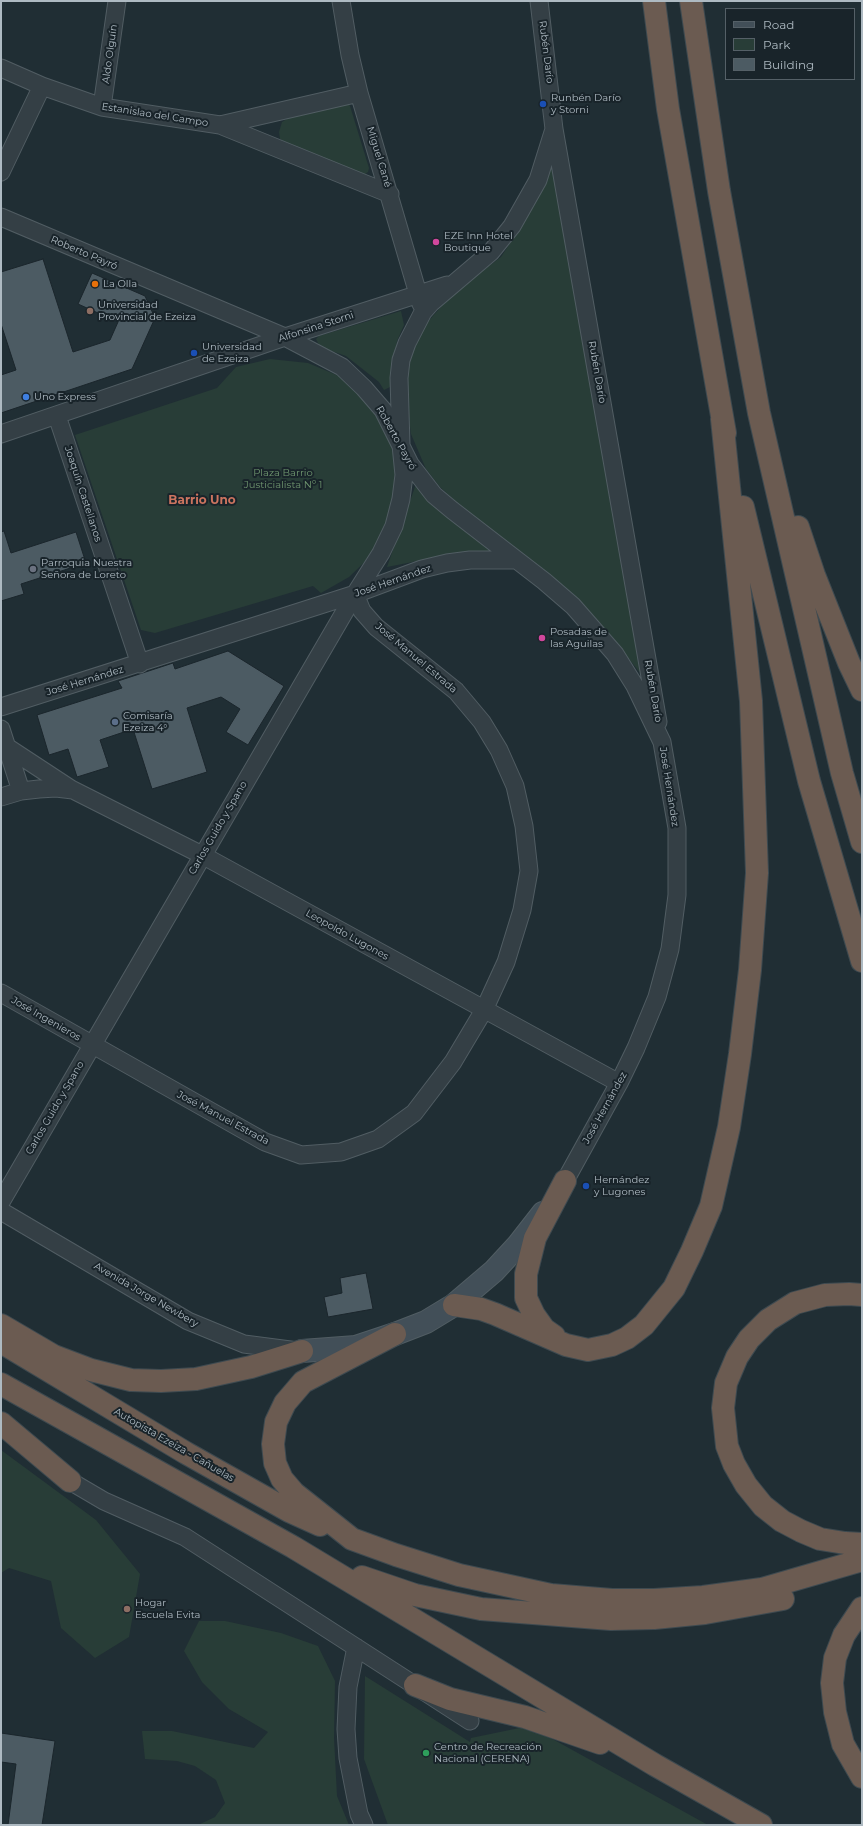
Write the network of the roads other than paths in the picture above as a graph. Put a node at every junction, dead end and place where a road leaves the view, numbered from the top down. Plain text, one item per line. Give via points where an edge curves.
1 (117, 1) edge
2 (341, 1) edge
3 (539, 1) edge
4 (654, 1) edge
5 (691, 1) edge
6 (1, 68) edge
7 (42, 86) junction
8 (359, 93) junction
9 (102, 107) junction
10 (220, 125) junction
11 (554, 129) junction
12 (1, 172) edge
13 (390, 194) junction
14 (1, 217) edge
15 (457, 282) junction
16 (419, 294) junction
17 (423, 312) junction
18 (284, 338) junction
19 (759, 413) junction
20 (57, 416) junction
21 (722, 419) junction
22 (1, 434) edge
23 (401, 445) junction
24 (516, 560) junction
25 (355, 594) junction
26 (140, 664) junction
27 (862, 690) edge
28 (1, 707) edge
29 (1, 729) edge
30 (662, 742) junction
31 (8, 747) junction
32 (73, 790) junction
33 (21, 791) junction
34 (1, 797) edge
35 (862, 842) edge
36 (202, 856) junction
37 (862, 960) edge
38 (1, 993) edge
39 (484, 1010) junction
40 (92, 1046) junction
41 (619, 1083) junction
42 (565, 1181) junction
43 (1, 1202) edge
44 (1, 1210) edge
45 (862, 1295) edge
46 (454, 1306) junction
47 (1, 1325) edge
48 (396, 1334) junction
49 (1, 1342) edge
50 (566, 1345) junction
51 (302, 1351) junction
52 (1, 1384) edge
53 (1, 1423) edge
54 (70, 1481) joint
55 (352, 1539) junction
56 (862, 1544) edge
57 (293, 1547) junction
58 (862, 1560) edge
59 (862, 1576) edge
60 (862, 1608) edge
61 (356, 1647) junction
62 (415, 1685) junction
63 (470, 1721) dead end
64 (655, 1765) junction
65 (862, 1777) edge
66 (364, 1825) edge
67 (761, 1825) edge

1 - 9 street, Aldo Olguín
2 - 8 street, Miguel Cané
3 - 11 street, Rubén Darío
4 - 21 highway via 668,109
5 - 19 highway via 717,176
6 - 7 street, Estanislao del Campo
7 - 9 street, Estanislao del Campo
7 - 12 street
8 - 10 street, Estanislao del Campo
8 - 13 street, Miguel Cané
9 - 10 street, Estanislao del Campo
10 - 13 street, Estanislao del Campo
11 - 15 street, Alfonsina Storni via 538,180 512,226 491,252
11 - 30 street, Rubén Darío
13 - 16 street, Miguel Cané
14 - 18 street, Roberto Payró
15 - 16 street, Alfonsina Storni
15 - 17 street, Carlos Guido y Spano
16 - 17 street, Miguel Cané
16 - 18 street, Alfonsina Storni
17 - 23 street, Carlos Guido y Spano via 401,360 398,397
18 - 20 street, Alfonsina Storni
18 - 23 street, Roberto Payró via 342,367 383,410
19 - 27 highway via 814,575
19 - 35 highway via 842,773
20 - 22 street, Alfonsina Storni
20 - 26 street, Joaquín Castellanos
21 - 37 highway via 809,781
21 - 50 highway via 751,701 757,873 750,970 729,1127 711,1206 674,1288 644,1324 627,1338 612,1345 588,1350
23 - 24 street, Roberto Payró via 413,468 434,494
23 - 25 street, Carlos Guido y Spano via 404,475 402,499 394,526 381,553
24 - 25 street, José Hernández via 447,563 422,569
24 - 30 street, José Hernández via 573,606 610,648 635,686
25 - 26 street, José Hernández
25 - 36 street, Carlos Guido y Spano
25 - 39 street, José Manuel Estrada via 362,611 376,627 456,691 482,722 499,750 515,786 524,826 529,872 522,910 506,962
26 - 28 street, José Hernández
29 - 31 street
30 - 41 street, José Hernández via 676,828 677,895 670,949 657,997
31 - 32 street, Leopoldo Lugones
31 - 33 street
32 - 33 street, Leopoldo Lugones via 56,788
32 - 36 street, Leopoldo Lugones
33 - 34 street, Leopoldo Lugones
36 - 39 street, Leopoldo Lugones
36 - 40 street, Carlos Guido y Spano
38 - 40 street, José Ingenieros
39 - 40 street, José Manuel Estrada via 452,1062 414,1113 378,1139 341,1152 301,1154 265,1142
39 - 41 street, Leopoldo Lugones
40 - 43 street, Carlos Guido y Spano
41 - 42 street, José Hernández
42 - 46 street, José Hernández via 518,1244 494,1271
42 - 50 highway via 535,1238 526,1274 526,1298 544,1329
44 - 51 street, Avenida Jorge Newbery via 188,1320 244,1344
45 - 56 highway via 825,1295 795,1303 768,1320 737,1357 726,1383 723,1408 727,1446 734,1464 746,1485 763,1506 801,1532 845,1544
46 - 48 street, José Hernández via 426,1322
46 - 50 highway via 495,1314
47 - 51 highway via 54,1356 130,1380 196,1379 251,1367
48 - 51 street, José Hernández via 356,1347
48 - 55 highway via 303,1382 285,1403 276,1422 273,1444 275,1463 282,1479 294,1493
49 - 55 highway, Autopista Ezeiza - Cañuelas via 186,1453 290,1511
52 - 57 highway
53 - 54 highway
54 - 61 street via 104,1501 186,1537
55 - 58 highway via 459,1575 551,1595 612,1600 703,1597 762,1589
57 - 59 highway via 366,1579 415,1595 481,1609 611,1619 654,1618 742,1608
57 - 64 highway
60 - 65 highway via 844,1635 835,1658 832,1683 835,1712 843,1744
61 - 62 street
61 - 66 street via 348,1687 346,1736 359,1814
62 - 63 street
62 - 64 highway via 450,1699 498,1710 580,1735
64 - 67 highway

